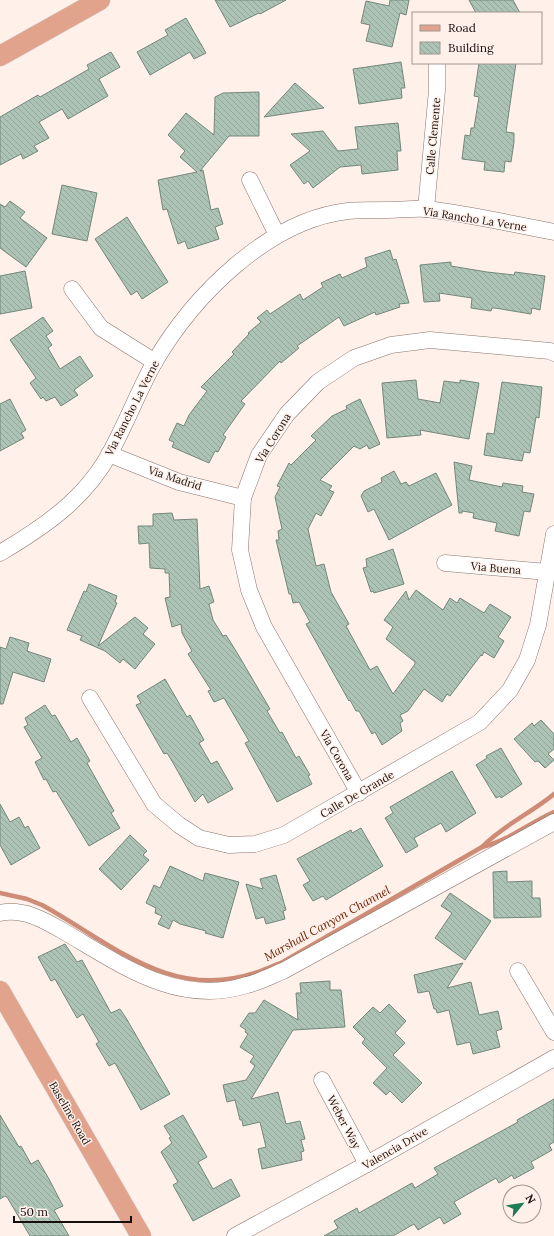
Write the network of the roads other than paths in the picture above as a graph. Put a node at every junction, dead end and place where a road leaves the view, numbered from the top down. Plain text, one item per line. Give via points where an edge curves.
1 (100, 0) edge
2 (0, 56) edge
3 (437, 64) edge
4 (250, 180) dead end
5 (426, 209) junction
6 (554, 232) edge
7 (277, 235) junction
8 (72, 289) dead end
9 (554, 353) edge
10 (155, 362) junction
11 (109, 454) junction
12 (243, 498) junction
13 (554, 534) edge
14 (1, 551) edge
15 (445, 564) dead end
16 (547, 572) junction
17 (90, 698) dead end
18 (359, 793) junction
19 (554, 822) edge
20 (0, 913) edge
21 (518, 971) dead end
22 (2, 997) edge
23 (554, 1032) edge
24 (554, 1058) edge
25 (322, 1080) dead end
26 (367, 1164) junction
27 (141, 1236) edge
28 (235, 1236) edge

1 - 2 main road
3 - 5 street, Calle Clemente
4 - 7 street
5 - 6 street, Via Rancho La Verne
5 - 7 street, Via Rancho La Verne via 347,211 313,220
7 - 10 street, Via Rancho La Verne via 241,261 207,292
8 - 10 street via 101,328
9 - 12 street, Via Corona via 430,340 391,345 354,358 318,382 287,414 259,455
10 - 11 street, Via Rancho La Verne
11 - 12 street, Via Madrid via 179,482
11 - 14 street, Via Rancho La Verne via 90,483 68,507 43,527
12 - 18 street, Via Corona via 240,550 249,590 264,627
13 - 16 street, Calle De Grande
15 - 16 street, Via Buena
16 - 18 street, Calle De Grande via 538,625 529,653 510,690 480,722
17 - 18 street, Calle De Grande via 154,804 199,838 229,845 255,844 284,835
19 - 20 street via 284,971 246,986 222,990 182,989 157,983 44,920 21,912
21 - 23 street
22 - 27 main road, Baseline Road
24 - 26 street, Valencia Drive
25 - 26 street, Weber Way
26 - 28 street, Valencia Drive

